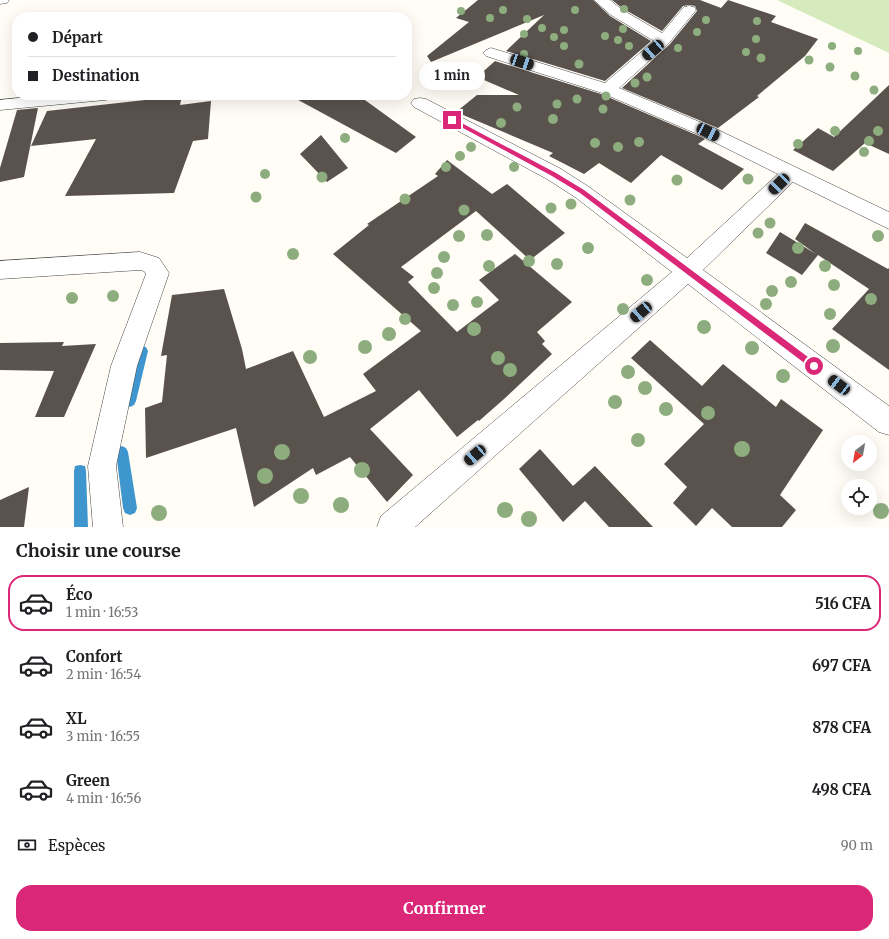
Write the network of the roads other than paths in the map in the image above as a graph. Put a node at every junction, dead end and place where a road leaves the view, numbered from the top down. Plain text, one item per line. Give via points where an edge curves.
1 (601, 0) edge
2 (689, 10) dead end
3 (664, 40) junction
4 (491, 53) dead end
5 (608, 89) junction
6 (52, 100) edge
7 (420, 103) dead end
8 (0, 105) edge
9 (791, 172) junction
10 (889, 221) edge
11 (0, 270) edge
12 (688, 271) junction
13 (889, 422) edge
14 (108, 527) edge
15 (392, 527) edge

1 - 3 street via 616,12
2 - 3 street
3 - 5 street
4 - 5 street
5 - 9 street via 708,132
6 - 8 street
7 - 12 street via 554,174
9 - 10 street
9 - 12 street
11 - 14 street via 140,261 151,264 158,273 124,366 102,466
12 - 13 street
12 - 15 street

